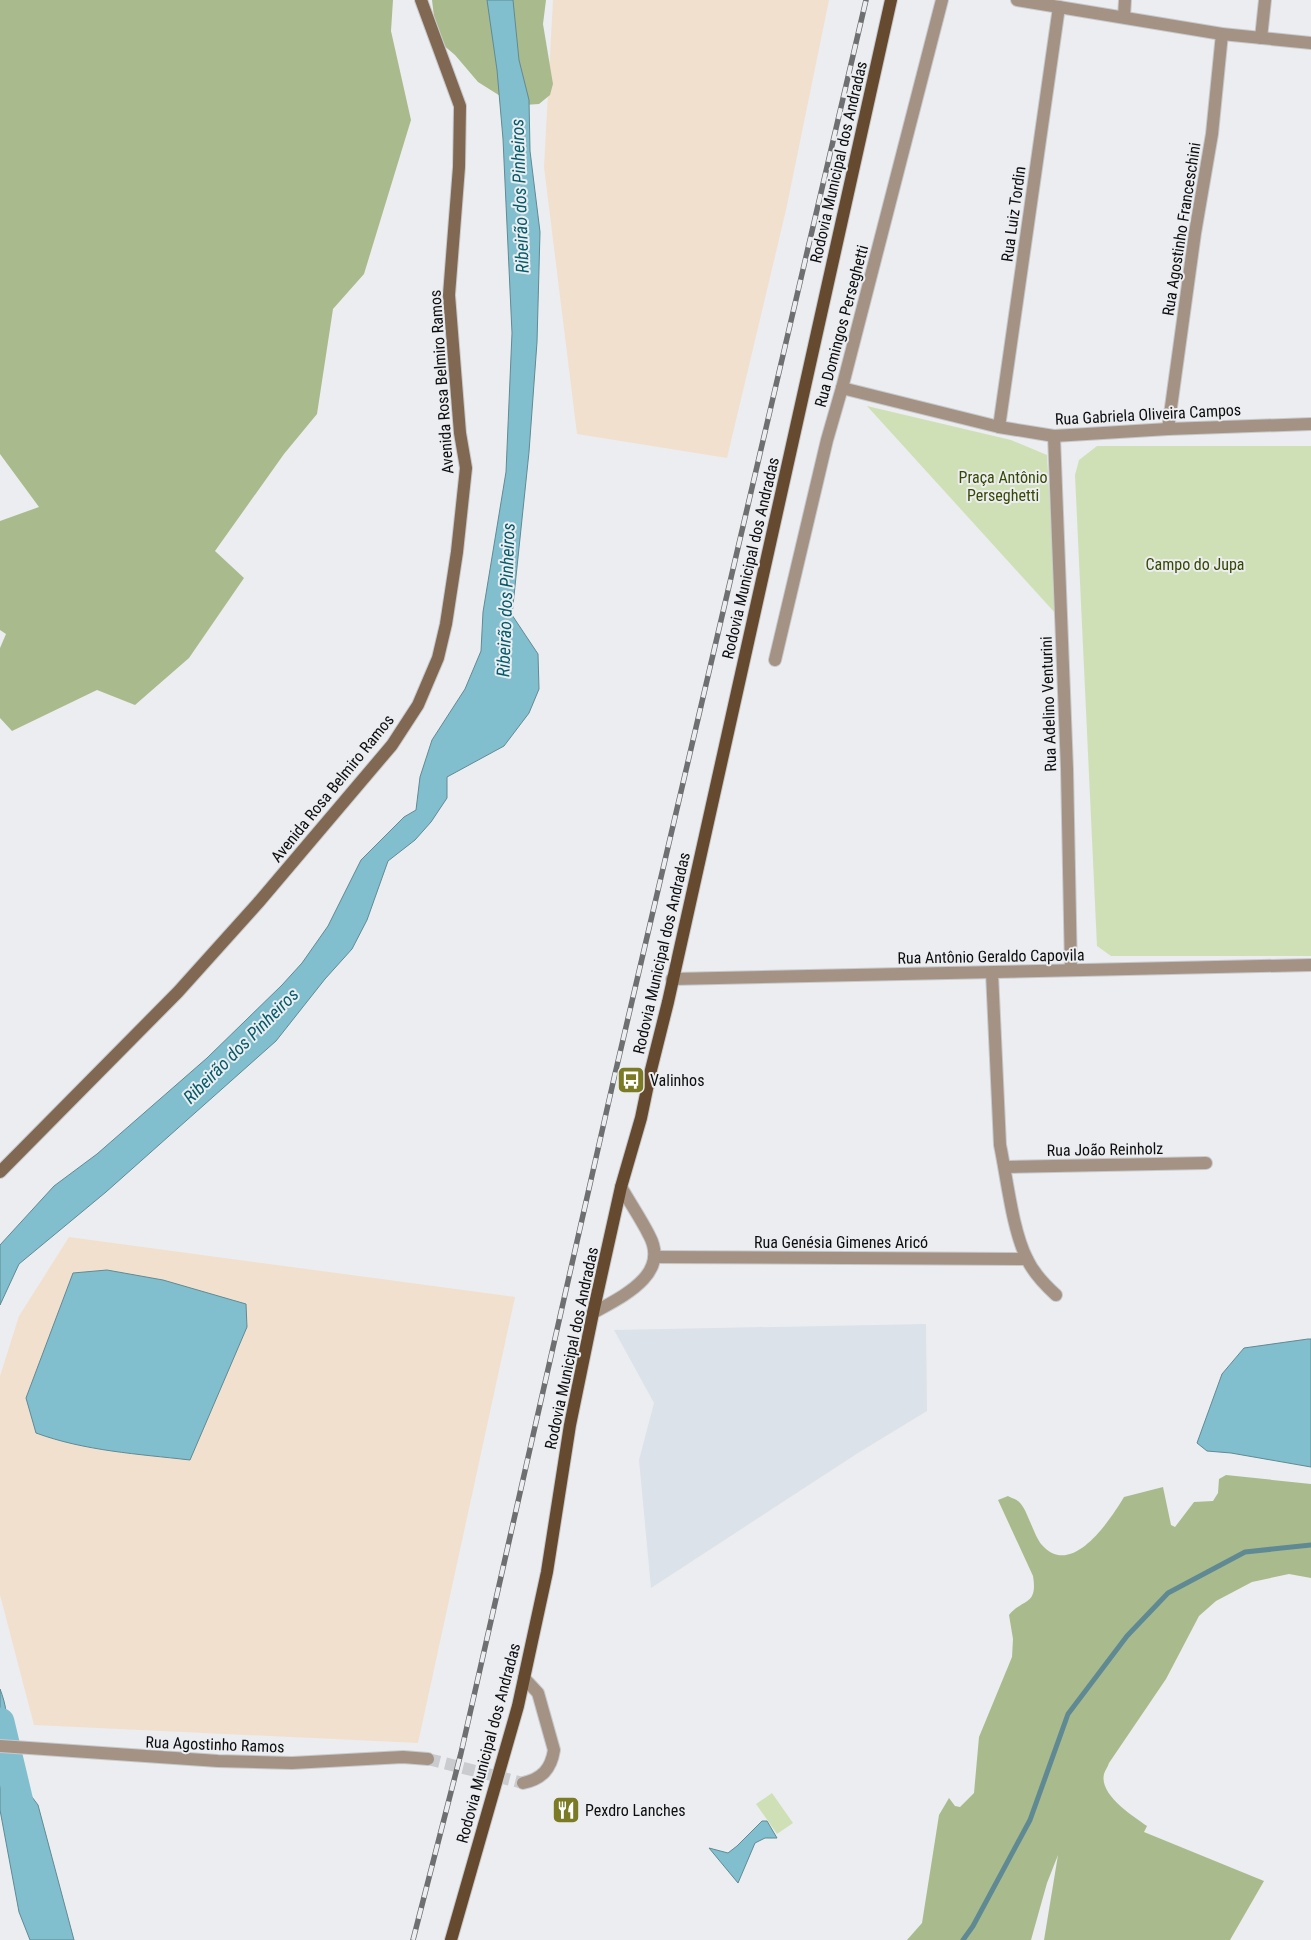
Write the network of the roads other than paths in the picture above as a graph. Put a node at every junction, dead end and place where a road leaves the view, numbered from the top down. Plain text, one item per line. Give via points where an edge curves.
1 (421, 0) edge
2 (891, 0) edge
3 (942, 0) edge
4 (1017, 0) edge
5 (1125, 0) edge
6 (1265, 0) edge
7 (1059, 7) junction
8 (1124, 17) junction
9 (1222, 34) junction
10 (1261, 38) junction
11 (1311, 43) edge
12 (842, 388) junction
13 (1311, 424) edge
14 (999, 427) junction
15 (1168, 429) junction
16 (1054, 436) junction
17 (775, 660) dead end
18 (1311, 965) edge
19 (1071, 970) junction
20 (992, 973) junction
21 (672, 979) junction
22 (1206, 1163) dead end
23 (1004, 1167) junction
24 (0, 1172) edge
25 (621, 1188) junction
26 (655, 1257) junction
27 (1027, 1259) junction
28 (1056, 1295) dead end
29 (593, 1313) junction
30 (524, 1678) junction
31 (0, 1746) edge
32 (428, 1759) tunnel mouth
33 (523, 1783) tunnel mouth
34 (452, 1940) edge

1 - 24 main road, Avenida Rosa Belmiro Ramos via 460,106 459,167 449,295 460,433 466,468 457,552 438,658 418,705 392,745 278,880 178,992
2 - 21 main road, Rodovia Municipal dos Andradas
3 - 12 street, Rua Domingos Perseghetti
4 - 7 street
5 - 8 street
6 - 10 street
7 - 8 street
7 - 14 street, Rua Luiz Tordin
8 - 9 street
9 - 10 street
9 - 15 street, Rua Agostinho Franceschini via 1212,134
10 - 11 street
12 - 14 street, Rua Gabriela Oliveira Campos
12 - 17 street, Rua Domingos Perseghetti
13 - 15 street, Rua Gabriela Oliveira Campos
14 - 16 street, Rua Gabriela Oliveira Campos
15 - 16 street, Rua Gabriela Oliveira Campos
16 - 19 street, Rua Adelino Venturini
18 - 19 street, Rua Antônio Geraldo Capovila
19 - 20 street, Rua Antônio Geraldo Capovila
20 - 21 street, Rua Antônio Geraldo Capovila
20 - 23 street via 1000,1145
21 - 25 main road, Rodovia Municipal dos Andradas via 641,1118
22 - 23 street, Rua João Reinholz
23 - 27 street via 1017,1231
25 - 26 street via 650,1236
25 - 29 main road, Rodovia Municipal dos Andradas
26 - 27 street, Rua Genésia Gimenes Aricó
26 - 29 street via 650,1272 640,1284
27 - 28 street
29 - 30 main road, Rodovia Municipal dos Andradas via 570,1425 547,1572
30 - 33 street via 538,1693 554,1750 544,1773 536,1780
30 - 34 main road, Rodovia Municipal dos Andradas
31 - 32 street, Rua Agostinho Ramos via 218,1761 292,1763 404,1757

